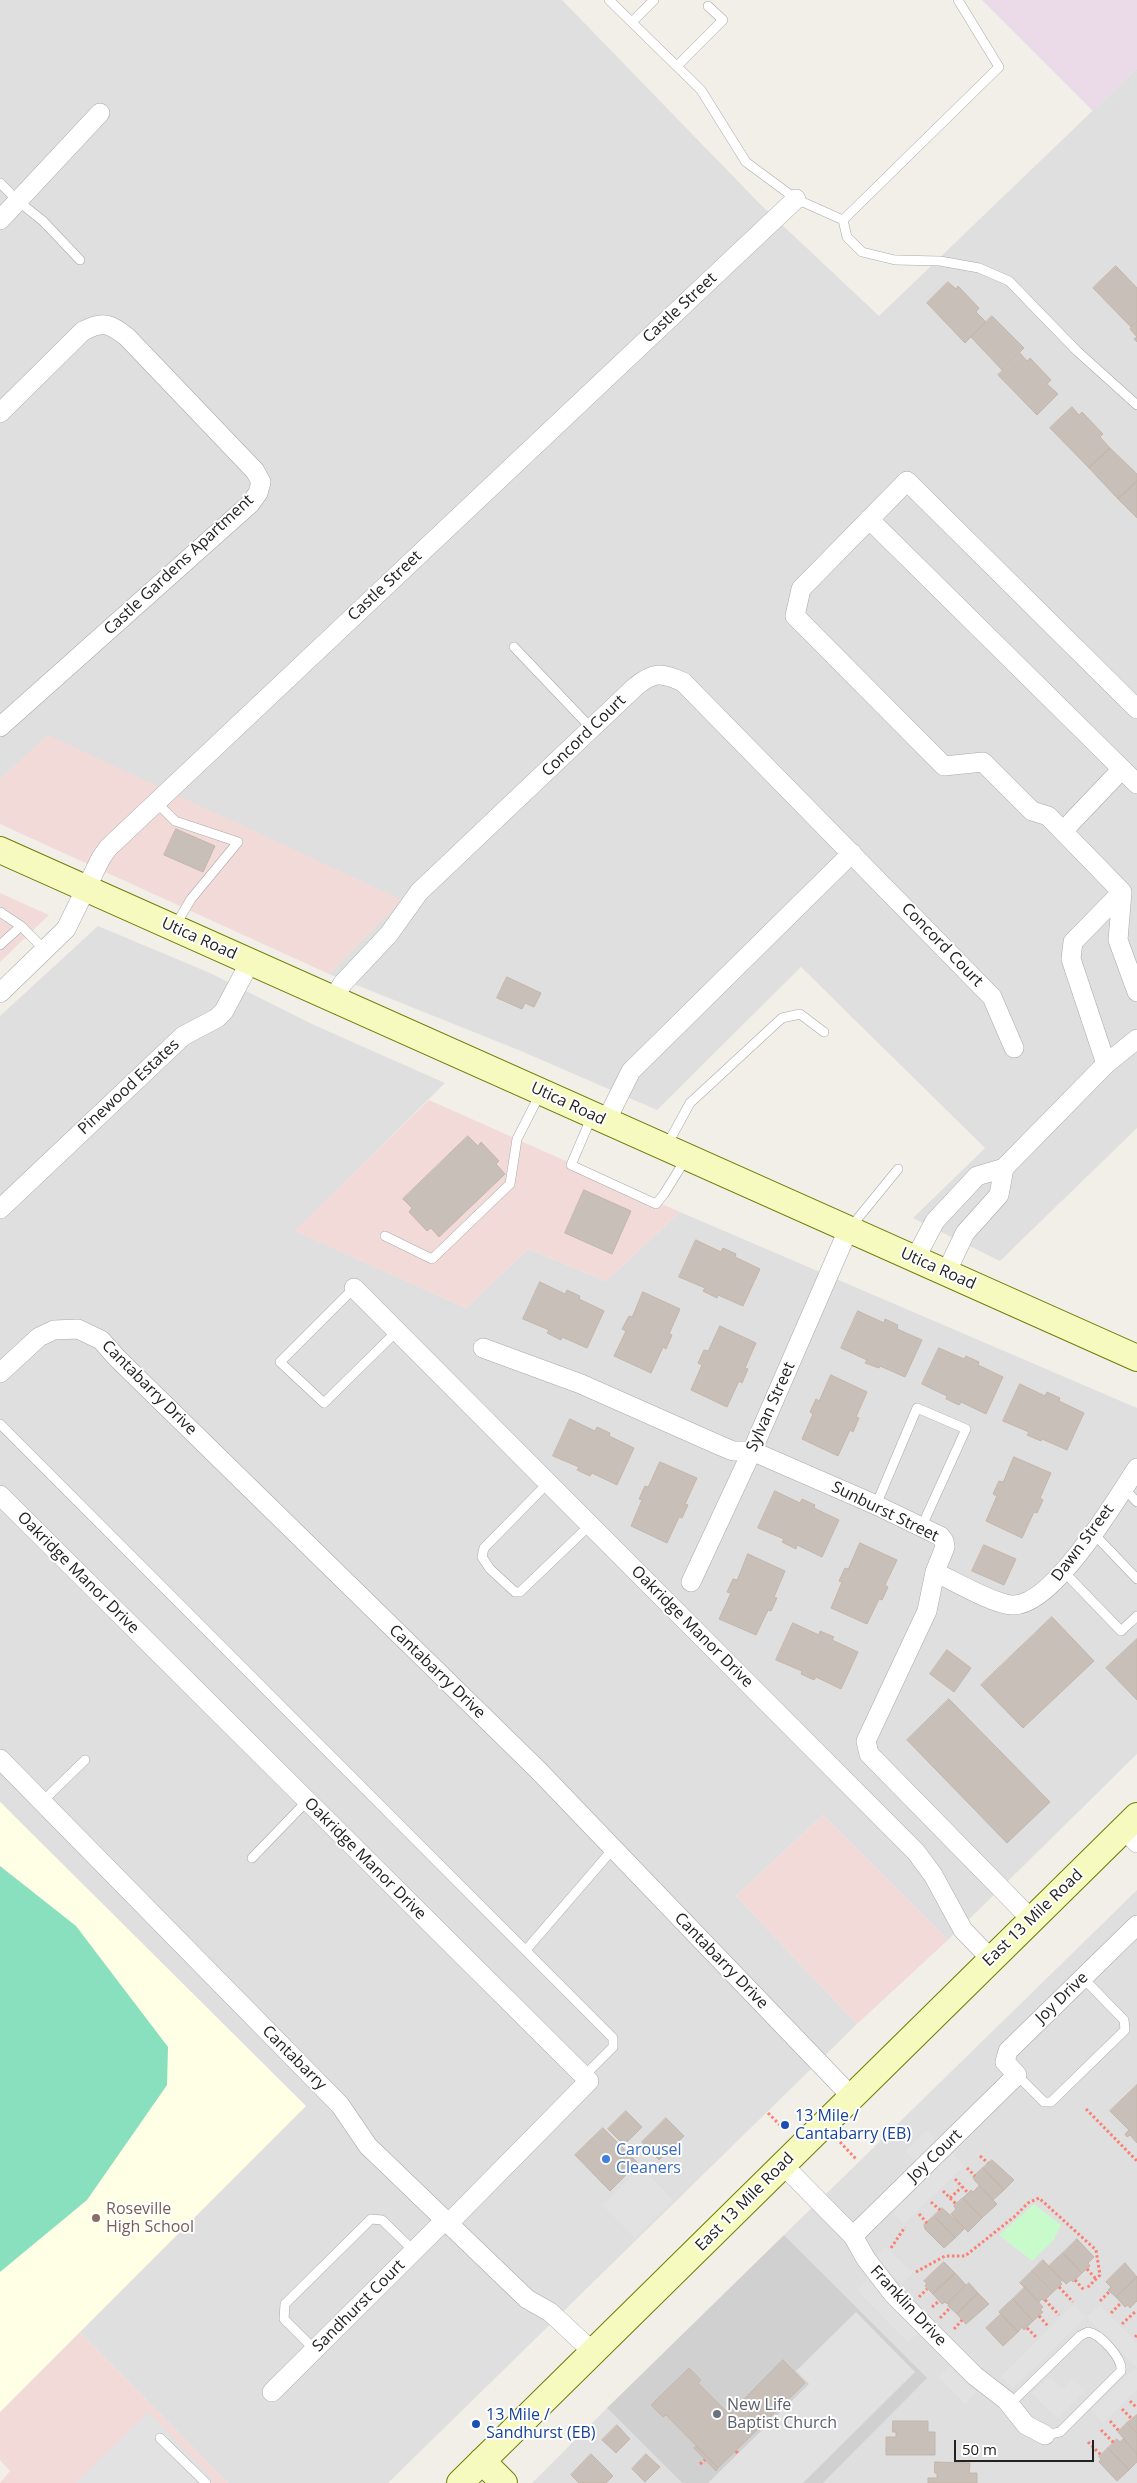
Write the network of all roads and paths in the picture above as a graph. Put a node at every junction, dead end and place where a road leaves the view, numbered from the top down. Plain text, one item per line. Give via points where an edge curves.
1 (609, 0) edge
2 (654, 0) edge
3 (958, 0) edge
4 (708, 6) dead end
5 (633, 21) junction
6 (677, 66) junction
7 (100, 113) dead end
8 (0, 183) edge
9 (796, 199) junction
10 (18, 201) junction
11 (0, 220) edge
12 (843, 220) junction
13 (80, 260) dead end
14 (1137, 405) edge
15 (0, 413) edge
16 (869, 519) junction
17 (514, 647) dead end
18 (1137, 709) edge
19 (0, 727) edge
20 (592, 729) junction
21 (1122, 769) junction
22 (1137, 784) edge
23 (156, 802) junction
24 (1062, 831) junction
25 (0, 850) edge
26 (852, 853) junction
27 (86, 890) junction
28 (1122, 892) junction
29 (0, 912) edge
30 (21, 926) junction
31 (174, 928) junction
32 (0, 946) edge
33 (45, 950) junction
34 (250, 962) junction
35 (0, 992) edge
36 (1137, 992) edge
37 (332, 999) junction
38 (824, 1032) dead end
39 (1137, 1039) edge
40 (1014, 1048) dead end
41 (1106, 1064) junction
42 (542, 1091) junction
43 (599, 1119) junction
44 (676, 1153) junction
45 (1004, 1168) junction
46 (898, 1169) dead end
47 (0, 1210) edge
48 (848, 1230) junction
49 (385, 1236) dead end
50 (915, 1259) junction
51 (946, 1273) junction
52 (354, 1288) joint
53 (397, 1331) junction
54 (483, 1348) dead end
55 (1137, 1358) edge
56 (0, 1374) edge
57 (0, 1424) edge
58 (752, 1451) junction
59 (1137, 1468) edge
60 (548, 1483) junction
61 (1124, 1488) junction
62 (0, 1495) edge
63 (1137, 1502) edge
64 (876, 1505) junction
65 (590, 1525) junction
66 (921, 1528) junction
67 (1093, 1533) junction
68 (935, 1572) junction
69 (1064, 1572) junction
70 (1137, 1579) edge
71 (692, 1582) dead end
72 (1137, 1616) edge
73 (0, 1759) edge
74 (85, 1760) dead end
75 (307, 1801) junction
76 (42, 1802) junction
77 (1133, 1829) edge
78 (613, 1849) junction
79 (252, 1858) dead end
80 (1031, 1919) junction
81 (1137, 1926) edge
82 (526, 1950) junction
83 (991, 1959) junction
84 (1083, 1978) junction
85 (1017, 2075) junction
86 (584, 2076) junction
87 (851, 2096) junction
88 (1086, 2110) dead end
89 (768, 2113) dead end
90 (784, 2129) dead end
91 (840, 2142) dead end
92 (980, 2156) dead end
93 (856, 2159) dead end
94 (1137, 2161) edge
95 (988, 2163) dead end
96 (782, 2164) junction
97 (967, 2168) dead end
98 (974, 2176) dead end
99 (955, 2179) dead end
100 (962, 2187) junction
101 (943, 2191) dead end
102 (968, 2192) dead end
103 (950, 2198) junction
104 (932, 2202) dead end
105 (956, 2204) dead end
106 (940, 2210) dead end
107 (919, 2214) dead end
108 (447, 2222) junction
109 (927, 2223) dead end
110 (905, 2227) dead end
111 (853, 2236) junction
112 (891, 2248) dead end
113 (414, 2251) junction
114 (1087, 2269) dead end
115 (916, 2272) dead end
116 (1096, 2279) junction
117 (1075, 2280) dead end
118 (1059, 2288) dead end
119 (1110, 2291) dead end
120 (1045, 2300) dead end
121 (1100, 2301) dead end
122 (1072, 2302) dead end
123 (1121, 2303) dead end
124 (950, 2308) dead end
125 (1136, 2311) dead end
126 (1111, 2312) dead end
127 (1059, 2315) dead end
128 (1039, 2316) dead end
129 (962, 2320) dead end
130 (936, 2321) dead end
131 (1122, 2324) dead end
132 (1048, 2326) dead end
133 (1026, 2328) dead end
134 (948, 2334) dead end
135 (1036, 2337) dead end
136 (314, 2350) junction
137 (592, 2351) junction
138 (272, 2392) dead end
139 (1130, 2401) dead end
140 (1010, 2404) junction
141 (1137, 2408) edge
142 (1122, 2409) dead end
143 (1132, 2419) dead end
144 (1110, 2421) dead end
145 (1101, 2430) dead end
146 (1120, 2431) dead end
147 (1046, 2435) joint
148 (160, 2438) dead end
149 (1088, 2442) dead end
150 (1114, 2443) dead end
151 (1101, 2455) dead end
152 (705, 2460) dead end
153 (482, 2461) junction
154 (700, 2464) dead end
155 (206, 2483) edge
156 (460, 2483) edge
157 (504, 2483) edge

1 - 5 lane
2 - 5 lane
3 - 12 lane via 1000,67
4 - 6 lane via 723,20
5 - 6 lane
6 - 9 lane via 701,90 746,162
7 - 10 street
8 - 10 lane
9 - 12 lane
9 - 23 street, Castle Street
10 - 11 street
10 - 13 lane via 31,209
12 - 14 lane via 847,237 862,252 896,260 940,260 979,268 1009,281
15 - 19 street, Castle Gardens Apartment via 83,331 96,324 111,325 127,337 255,471 261,482 250,504
16 - 18 street via 907,481
16 - 21 street
16 - 24 street via 801,589 795,616 944,766 983,762 1032,811 1048,816
17 - 20 lane
20 - 26 street, Concord Court via 646,677 657,674 672,677 682,682
20 - 37 street, Concord Court via 419,892 389,934
21 - 22 street
21 - 24 street
23 - 27 street, Castle Street via 108,848
23 - 31 lane via 176,821 238,842 191,899
24 - 28 street
25 - 27 main road, Utica Road
26 - 40 street, Concord Court via 992,997
26 - 43 street via 631,1071
27 - 31 main road, Utica Road
27 - 33 street, Castle Street via 66,929
28 - 36 street via 1118,940
28 - 41 street via 1073,942 1071,959
29 - 30 lane
30 - 32 lane
30 - 33 lane
31 - 34 main road, Utica Road
33 - 35 street, Castle Street
34 - 37 main road, Utica Road
34 - 47 street, Pinewood Estates via 217,1018 183,1036
37 - 42 main road, Utica Road
38 - 44 lane via 800,1014 782,1018 690,1103
39 - 41 street
41 - 45 street
42 - 43 main road, Utica Road
42 - 49 lane via 517,1139 510,1184 432,1259
43 - 44 main road, Utica Road
43 - 44 lane via 571,1165 656,1204 664,1194
44 - 48 main road, Utica Road
45 - 50 street via 977,1176 935,1221
45 - 51 street via 999,1195 965,1233
46 - 48 lane
48 - 50 main road, Utica Road
48 - 58 street, Sylvan Street
50 - 51 main road, Utica Road
51 - 55 main road, Utica Road
52 - 53 street, Oakridge Manor Drive
52 - 53 lane via 280,1362 324,1404
53 - 60 street, Oakridge Manor Drive
54 - 58 street, Sunburst Street via 581,1384 733,1451
56 - 78 street, Cantabarry Drive via 39,1336 54,1330 78,1329 102,1340 538,1770
57 - 82 lane
58 - 64 street, Sunburst Street
58 - 71 street, Sylvan Street
59 - 61 street, Dawn Street
60 - 65 street, Oakridge Manor Drive
60 - 65 lane via 484,1548 482,1557 490,1569 515,1592 520,1592
61 - 63 lane
61 - 67 street, Dawn Street
62 - 75 street, Oakridge Manor Drive
64 - 66 street, Sunburst Street
64 - 66 lane via 917,1408 966,1429
65 - 83 street, Oakridge Manor Drive via 916,1852 933,1874 963,1930
66 - 68 street, Sunburst Street via 944,1541 945,1547
67 - 69 street, Dawn Street
67 - 70 lane
68 - 69 street, Dawn Street via 1012,1605 1023,1604 1044,1592
68 - 80 street, Sunburst Street via 927,1611 866,1741 870,1754
69 - 72 lane via 1122,1631
73 - 76 street, Cantabarry
74 - 76 lane
75 - 79 lane
75 - 86 street, Oakridge Manor Drive
76 - 108 street, Cantabarry via 340,2105 368,2146
77 - 80 main road, East 13 Mile Road
78 - 82 lane
78 - 87 street, Cantabarry Drive
80 - 83 main road, East 13 Mile Road
81 - 84 street, Joy Drive
82 - 86 lane via 613,2038 613,2047
83 - 87 main road, East 13 Mile Road
84 - 85 street, Joy Drive via 1008,2051 1006,2062
84 - 85 lane via 1124,2020 1125,2030 1051,2102 1044,2102
85 - 111 street, Joy Court
86 - 108 street via 589,2081
87 - 96 main road, East 13 Mile Road
88 - 94 path
89 - 90 path
91 - 93 path
92 - 95 path
96 - 111 street, Franklin Drive
96 - 137 main road, East 13 Mile Road
97 - 98 path
99 - 100 path
100 - 102 path
100 - 103 path
101 - 103 path
103 - 105 path
104 - 106 path
107 - 109 path
108 - 113 street, Sandhurst Court
108 - 137 street, Cantabarry via 528,2299 550,2312
110 - 112 path
111 - 140 street, Franklin Drive via 893,2294 975,2376
113 - 136 street, Sandhurst Court
113 - 136 lane via 382,2220 371,2219 305,2284 285,2304 284,2319
114 - 116 path
115 - 116 path via 945,2256 965,2256 1028,2203 1039,2198 1096,2250 1100,2275
116 - 117 path via 1086,2289
118 - 122 path
119 - 121 path
120 - 127 path
123 - 126 path
124 - 130 path
125 - 131 path
128 - 132 path
129 - 134 path
133 - 135 path
136 - 138 street, Sandhurst Court
137 - 153 main road, East 13 Mile Road
139 - 141 path
140 - 147 street, Franklin Drive via 1026,2425
140 - 147 lane via 1080,2336 1088,2332 1095,2335 1118,2358 1121,2370 1060,2432
142 - 143 path
144 - 146 path
145 - 150 path
148 - 155 lane
149 - 151 path
152 - 154 path
153 - 156 main road, East 13 Mile Road
153 - 157 main road

